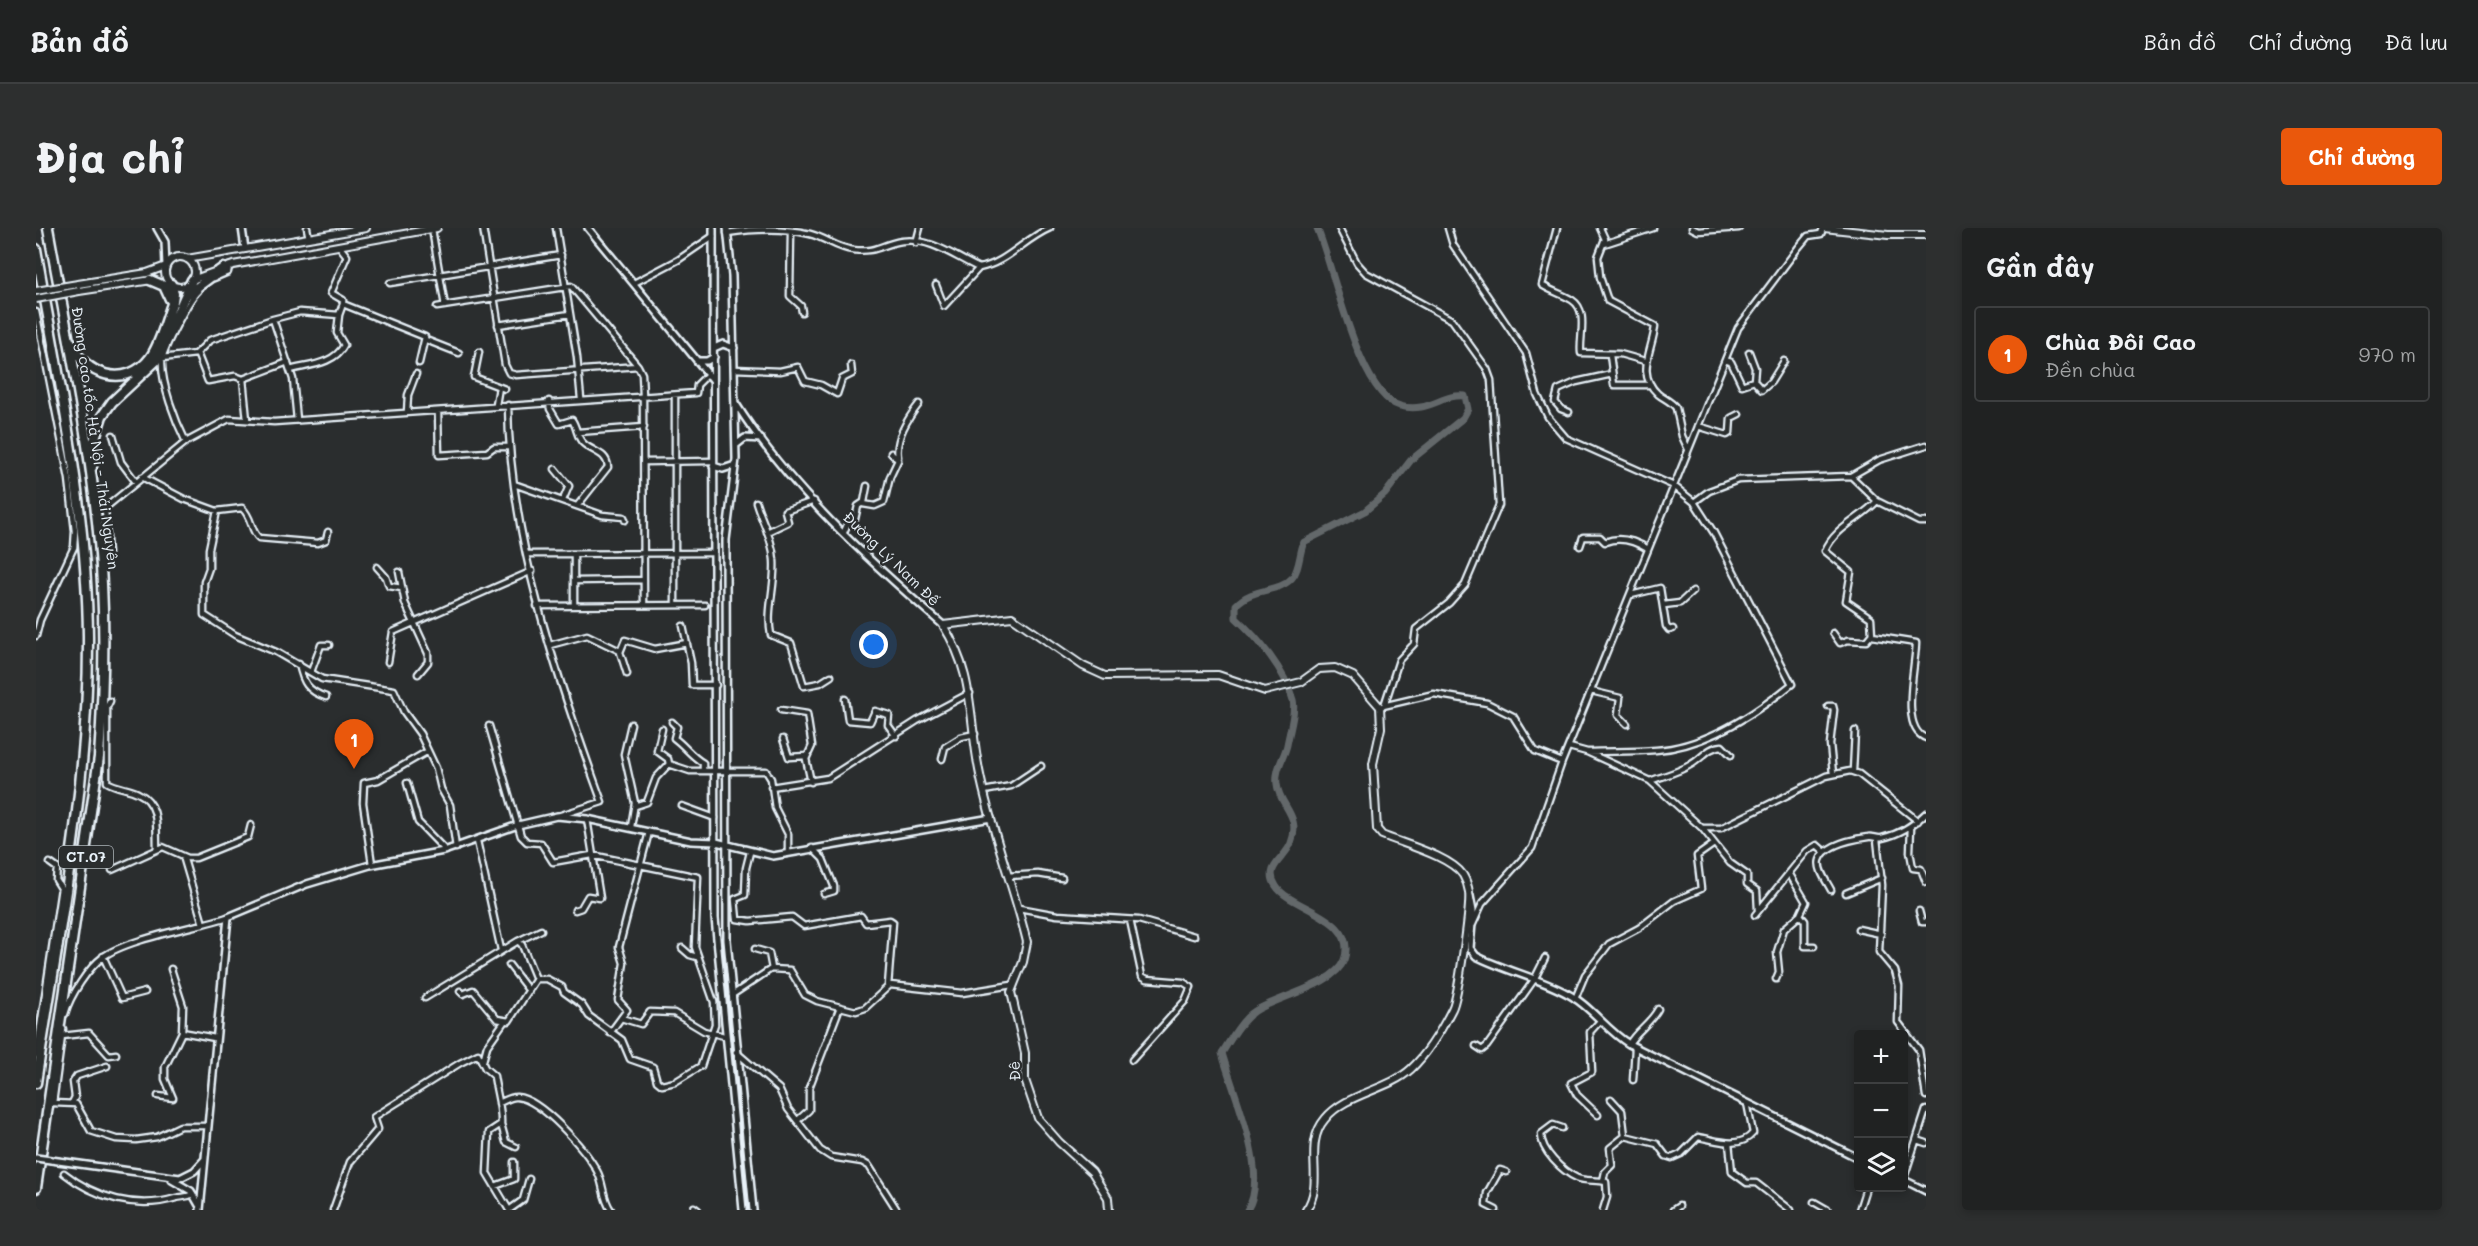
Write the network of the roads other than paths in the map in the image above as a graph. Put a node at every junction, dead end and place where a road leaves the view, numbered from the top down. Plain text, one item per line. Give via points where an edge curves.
1 (49, 228) edge
2 (157, 228) edge
3 (242, 228) edge
4 (307, 228) edge
5 (366, 228) edge
6 (435, 228) edge
7 (483, 228) edge
8 (556, 228) edge
9 (588, 228) edge
10 (713, 228) edge
11 (920, 228) edge
12 (1050, 228) edge
13 (1339, 228) edge
14 (1448, 228) edge
15 (1557, 228) edge
16 (1600, 228) edge
17 (1653, 228) edge
18 (1692, 228) edge
19 (1739, 228) edge
20 (1824, 228) edge
21 (781, 229) edge
22 (727, 230) edge
23 (1041, 230) edge
24 (791, 231) junction
25 (1926, 235) edge
26 (713, 236) junction
27 (309, 238) junction
28 (916, 243) junction
29 (1604, 244) junction
30 (339, 246) junction
31 (36, 249) edge
32 (245, 249) junction
33 (561, 255) junction
34 (187, 259) junction
35 (166, 266) junction
36 (490, 266) junction
37 (226, 267) junction
38 (979, 268) junction
39 (36, 270) edge
40 (440, 275) junction
41 (150, 280) junction
42 (192, 280) junction
43 (390, 283) dead end
44 (634, 283) junction
45 (171, 284) junction
46 (936, 285) dead end
47 (567, 286) junction
48 (78, 288) junction
49 (36, 291) edge
50 (494, 298) junction
51 (36, 299) edge
52 (176, 304) junction
53 (343, 304) junction
54 (445, 306) junction
55 (437, 308) dead end
56 (36, 312) edge
57 (802, 312) dead end
58 (570, 314) junction
59 (339, 315) junction
60 (273, 320) junction
61 (498, 325) junction
62 (426, 340) junction
63 (714, 348) junction
64 (734, 348) junction
65 (479, 352) dead end
66 (1749, 352) dead end
67 (197, 353) junction
68 (459, 353) dead end
69 (1610, 355) junction
70 (714, 357) junction
71 (162, 358) junction
72 (1725, 360) junction
73 (697, 361) junction
74 (288, 362) junction
75 (1645, 362) junction
76 (1784, 362) dead end
77 (419, 363) dead end
78 (851, 365) dead end
79 (638, 366) junction
80 (734, 369) junction
81 (290, 370) junction
82 (579, 372) junction
83 (416, 374) dead end
84 (708, 374) junction
85 (1612, 374) junction
86 (243, 379) junction
87 (714, 381) junction
88 (1754, 381) junction
89 (1651, 385) junction
90 (499, 387) junction
91 (505, 389) dead end
92 (643, 395) junction
93 (675, 395) junction
94 (581, 399) junction
95 (549, 402) junction
96 (735, 402) junction
97 (919, 404) dead end
98 (496, 405) junction
99 (508, 405) junction
100 (438, 411) junction
101 (1569, 412) dead end
102 (407, 413) junction
103 (1739, 414) dead end
104 (247, 420) junction
105 (297, 420) junction
106 (1698, 426) junction
107 (644, 427) junction
108 (67, 431) junction
109 (578, 432) junction
110 (113, 435) dead end
111 (761, 439) junction
112 (186, 441) junction
113 (736, 445) junction
114 (1926, 445) edge
115 (508, 447) junction
116 (1689, 450) junction
117 (891, 453) dead end
118 (898, 457) junction
119 (644, 462) junction
120 (675, 462) junction
121 (713, 464) junction
122 (735, 465) junction
123 (555, 469) dead end
124 (1851, 476) junction
125 (142, 477) junction
126 (136, 482) junction
127 (514, 484) junction
128 (867, 486) dead end
129 (1674, 486) junction
130 (563, 500) junction
131 (814, 501) junction
132 (1877, 501) junction
133 (756, 502) dead end
134 (1694, 502) junction
135 (863, 504) junction
136 (578, 505) junction
137 (217, 511) junction
138 (625, 520) dead end
139 (1926, 522) edge
140 (97, 524) junction
141 (328, 532) dead end
142 (767, 532) junction
143 (844, 532) junction
144 (1580, 546) dead end
145 (1648, 549) junction
146 (714, 553) junction
147 (528, 554) junction
148 (574, 554) junction
149 (644, 554) junction
150 (675, 554) junction
151 (102, 559) dead end
152 (68, 561) junction
153 (81, 561) tunnel mouth
154 (377, 567) dead end
155 (532, 571) junction
156 (399, 572) dead end
157 (574, 580) junction
158 (644, 580) junction
159 (402, 588) junction
160 (1693, 591) dead end
161 (1630, 595) junction
162 (715, 604) junction
163 (725, 604) junction
164 (644, 605) junction
165 (675, 605) junction
166 (705, 605) dead end
167 (1664, 605) junction
168 (537, 606) junction
169 (574, 606) junction
170 (415, 623) junction
171 (943, 625) junction
172 (683, 626) dead end
173 (1673, 628) dead end
174 (1833, 633) dead end
175 (1871, 635) junction
176 (36, 636) edge
177 (687, 643) junction
178 (329, 645) dead end
179 (550, 645) junction
180 (620, 651) junction
181 (388, 662) dead end
182 (299, 664) junction
183 (311, 672) junction
184 (418, 674) dead end
185 (627, 674) dead end
186 (831, 676) dead end
187 (716, 685) junction
188 (1591, 691) junction
189 (970, 693) junction
190 (326, 697) dead end
191 (845, 699) dead end
192 (110, 701) dead end
193 (1382, 706) junction
194 (1828, 706) dead end
195 (781, 710) dead end
196 (672, 722) dead end
197 (631, 724) dead end
198 (1627, 724) dead end
199 (489, 726) dead end
200 (662, 729) dead end
201 (1855, 731) dead end
202 (975, 734) junction
203 (896, 736) junction
204 (1926, 738) edge
205 (783, 739) dead end
206 (1569, 747) junction
207 (428, 751) junction
208 (1587, 752) junction
209 (1731, 755) dead end
210 (806, 756) junction
211 (942, 759) dead end
212 (1562, 762) junction
213 (669, 764) junction
214 (1041, 766) dead end
215 (703, 770) junction
216 (716, 770) junction
217 (726, 770) junction
218 (1853, 771) junction
219 (1833, 774) junction
220 (1650, 781) junction
221 (811, 782) junction
222 (407, 783) dead end
223 (771, 788) junction
224 (984, 791) junction
225 (635, 806) junction
226 (682, 806) dead end
227 (1926, 814) edge
228 (557, 816) junction
229 (716, 818) junction
230 (991, 818) junction
231 (587, 819) junction
232 (1918, 821) junction
233 (251, 825) dead end
234 (518, 825) junction
235 (631, 827) junction
236 (1911, 827) junction
237 (1702, 828) junction
238 (649, 832) junction
239 (1876, 838) junction
240 (477, 841) junction
241 (716, 842) junction
242 (1714, 843) junction
243 (725, 844) junction
244 (157, 848) junction
245 (456, 848) junction
246 (812, 848) junction
247 (446, 850) junction
248 (750, 852) junction
249 (788, 852) junction
250 (1825, 852) junction
251 (592, 855) junction
252 (183, 856) junction
253 (50, 863) dead end
254 (372, 864) junction
255 (641, 865) junction
256 (112, 870) dead end
257 (1789, 873) junction
258 (1008, 876) junction
259 (1062, 878) dead end
260 (1882, 878) junction
261 (1926, 882) edge
262 (1831, 890) dead end
263 (1469, 892) junction
264 (1846, 893) dead end
265 (824, 894) dead end
266 (1472, 901) junction
267 (1482, 904) junction
268 (1018, 908) junction
269 (575, 910) dead end
270 (1919, 911) dead end
271 (1800, 915) junction
272 (228, 917) junction
273 (1130, 920) junction
274 (1926, 922) edge
275 (203, 924) junction
276 (1470, 929) junction
277 (1858, 929) dead end
278 (541, 930) dead end
279 (1881, 934) junction
280 (1194, 936) dead end
281 (518, 940) junction
282 (1814, 946) dead end
283 (682, 948) dead end
284 (754, 949) dead end
285 (501, 950) junction
286 (104, 956) junction
287 (697, 957) junction
288 (1545, 958) dead end
289 (509, 965) dead end
290 (171, 969) dead end
291 (772, 969) junction
292 (536, 979) junction
293 (1776, 979) dead end
294 (1534, 980) junction
295 (1012, 985) junction
296 (888, 986) junction
297 (459, 991) dead end
298 (529, 991) junction
299 (145, 992) dead end
300 (732, 995) junction
301 (425, 998) dead end
302 (1575, 999) junction
303 (840, 1007) junction
304 (1658, 1009) dead end
305 (621, 1018) junction
306 (1600, 1021) junction
307 (504, 1022) junction
308 (182, 1032) junction
309 (610, 1033) junction
310 (712, 1034) junction
311 (62, 1036) junction
312 (724, 1036) junction
313 (215, 1038) junction
314 (1629, 1044) junction
315 (1476, 1046) dead end
316 (1635, 1048) junction
317 (736, 1052) junction
318 (116, 1054) dead end
319 (36, 1055) edge
320 (1132, 1060) dead end
321 (483, 1062) junction
322 (1923, 1062) edge
323 (107, 1066) dead end
324 (1633, 1080) dead end
325 (36, 1083) edge
326 (158, 1096) dead end
327 (1926, 1096) edge
328 (1611, 1099) dead end
329 (72, 1103) junction
330 (500, 1103) junction
331 (1747, 1103) junction
332 (1926, 1110) edge
333 (1598, 1115) dead end
334 (798, 1120) junction
335 (501, 1124) junction
336 (208, 1126) junction
337 (1562, 1128) dead end
338 (1625, 1136) junction
339 (1917, 1140) junction
340 (1729, 1143) junction
341 (1926, 1143) edge
342 (516, 1147) dead end
343 (1854, 1156) edge
344 (36, 1158) edge
345 (204, 1160) junction
346 (514, 1162) dead end
347 (1908, 1164) edge
348 (1506, 1172) dead end
349 (64, 1173) dead end
350 (168, 1178) junction
351 (529, 1179) dead end
352 (1603, 1181) junction
353 (1908, 1181) edge
354 (495, 1186) junction
355 (36, 1188) edge
356 (1926, 1191) edge
357 (1865, 1192) edge
358 (194, 1194) junction
359 (1814, 1202) dead end
360 (1679, 1206) dead end
361 (200, 1210) edge
362 (333, 1210) edge
363 (509, 1210) edge
364 (611, 1210) edge
365 (743, 1210) edge
366 (753, 1210) edge
367 (897, 1210) edge
368 (1109, 1210) edge
369 (1306, 1210) edge
370 (1496, 1210) edge
371 (1603, 1210) edge
372 (1673, 1210) edge
373 (1791, 1210) edge
374 (1828, 1210) edge
375 (1859, 1210) edge

1 - 52 highway via 71,342 90,368 103,375 118,376 143,364 154,351
1 - 140 highway, Đường cao tốc Hà Nội - Thái Nguyên / CT.07
2 - 35 street via 165,242
3 - 32 street
4 - 27 street
5 - 27 main road
6 - 30 main road
6 - 40 street
7 - 36 street
8 - 33 street
9 - 44 street
10 - 26 street
11 - 28 street
12 - 23 street
13 - 193 street via 1366,273 1452,320 1491,380 1499,505 1465,585 1416,629 1414,644 1399,660
14 - 129 street via 1453,245 1526,353 1537,394 1548,417 1566,438
15 - 69 street via 1542,285 1571,299 1578,307 1582,319 1581,353
16 - 29 street
17 - 29 street
18 - 19 street
20 - 25 main road
20 - 72 street via 1821,234 1808,236 1781,269 1738,328
21 - 22 street
21 - 24 street
22 - 64 street
23 - 38 street via 1003,260
24 - 28 street via 810,234 839,248 863,251 900,242
24 - 57 street via 790,296
26 - 44 street
26 - 63 street
27 - 32 main road
28 - 38 street via 938,247
29 - 75 street via 1599,253 1599,268 1609,303 1655,326
30 - 37 main road
30 - 53 street via 347,256 331,293
31 - 108 highway, Đường cao tốc Hà Nội - Thái Nguyên / CT.07
32 - 34 main road
33 - 36 street
33 - 47 street
34 - 35 main road via 178,257
34 - 42 main road via 194,266
35 - 45 main road via 165,276
35 - 48 main road
36 - 40 street
36 - 50 street
37 - 42 main road
37 - 52 highway
37 - 71 street via 228,272 204,285 187,303
38 - 46 street via 944,306
39 - 108 highway via 59,409
40 - 43 street
40 - 54 street
41 - 45 main road
41 - 48 main road
41 - 52 highway via 164,286
42 - 45 main road via 180,287
42 - 52 highway
44 - 73 street
45 - 52 highway
47 - 50 street
47 - 58 street
47 - 79 street via 574,287
48 - 49 main road, bridge
48 - 51 main road, bridge
50 - 54 street
50 - 61 street
52 - 140 highway via 160,354 106,409 97,426 92,454
53 - 59 street
53 - 62 street
54 - 55 street
56 - 152 street via 75,519 75,544
58 - 61 street
58 - 82 street
59 - 60 street via 300,312
59 - 81 street via 337,333 345,345 339,353 325,362
60 - 67 street via 210,340
60 - 74 street
61 - 82 street via 509,373
62 - 68 street
62 - 77 street
63 - 64 street
63 - 70 street
64 - 80 street
65 - 90 street via 474,377
66 - 88 street via 1755,368
67 - 71 street
67 - 86 street via 207,381 235,376
69 - 75 street
69 - 85 street
70 - 73 street
70 - 87 street
71 - 112 street via 172,414
72 - 88 street via 1731,362 1742,385
72 - 106 street
73 - 84 street
74 - 81 street
74 - 86 street
75 - 89 street
76 - 88 street via 1765,388 1760,389
78 - 80 street via 852,374 843,378 837,394 803,380 798,367 780,371
79 - 82 street
79 - 92 street
80 - 96 street
81 - 105 street
82 - 94 street
83 - 102 street via 408,395
84 - 87 street
84 - 93 street via 697,385 696,393
85 - 89 street via 1616,385
85 - 101 street via 1558,390 1555,402
86 - 104 street
87 - 121 street
89 - 116 street via 1676,408
90 - 91 street
90 - 98 street
92 - 93 street
92 - 94 street
92 - 107 street
93 - 120 street
94 - 95 street
95 - 99 street
95 - 109 street via 559,424 571,419
96 - 111 street, Đường Lý Nam Đế
96 - 113 street
97 - 118 street via 898,443
98 - 99 street
98 - 100 street
99 - 115 street
100 - 102 street
100 - 115 street via 439,455
102 - 105 street
103 - 106 street via 1731,418 1727,435
104 - 105 street
104 - 112 street via 229,418
106 - 116 street
107 - 109 street
107 - 119 street
108 - 325 highway, Đường cao tốc Hà Nội - Thái Nguyên / CT.07 via 86,583 87,694 83,755
109 - 136 street via 584,444 608,462
110 - 126 street via 121,462
111 - 113 street via 745,438
111 - 131 street, Đường Lý Nam Đế
112 - 125 street
113 - 122 street
114 - 124 street via 1879,460
115 - 127 street
116 - 129 street
117 - 118 street
118 - 135 street via 884,502 875,506
119 - 120 street
119 - 149 street
120 - 121 street
120 - 150 street
121 - 122 street via 723,469
121 - 146 street
122 - 163 street via 726,540
123 - 130 street via 569,486
124 - 132 street
124 - 134 street via 1738,480 1709,491
125 - 126 street
125 - 137 street
126 - 151 street via 104,510 108,554
127 - 130 street
127 - 147 street
128 - 135 street
129 - 134 street
129 - 145 street
130 - 136 street
131 - 142 street via 785,511 788,522
131 - 143 street, Đường Lý Nam Đế
132 - 139 street
132 - 175 street via 1836,533 1825,550 1851,572 1846,601 1871,618
133 - 142 street
134 - 208 street via 1792,684 1766,705 1699,740 1658,750
135 - 143 street via 858,506 855,519
136 - 138 street
137 - 141 street via 242,508 259,538 318,543 326,540
137 - 182 street via 204,582 203,614 235,635
140 - 355 highway, Đường cao tốc Hà Nội - Thái Nguyên / CT.07 via 104,635 99,757
142 - 186 street via 774,561 768,618 771,635 792,643 804,686
143 - 171 street, Đường Lý Nam Đế
144 - 145 street via 1583,537 1597,536 1605,542 1618,539
145 - 161 street
146 - 150 street
146 - 162 street
147 - 148 street
147 - 155 street
148 - 149 street
148 - 157 street
149 - 150 street
149 - 158 street
150 - 165 street
152 - 153 street
152 - 176 street
154 - 159 street via 389,586
155 - 168 street
155 - 170 street
156 - 159 street
157 - 158 street
157 - 169 street
158 - 164 street
159 - 170 street
160 - 167 street via 1680,603
161 - 167 street via 1660,588
161 - 188 street
162 - 163 street
162 - 187 street
163 - 217 street
164 - 165 street
164 - 169 street
165 - 166 street
167 - 173 street via 1666,626
168 - 169 street
168 - 179 street
170 - 181 street via 391,633
170 - 184 street via 428,659
171 - 189 main road via 960,655
171 - 193 main road, Đường Lý Nam Đế via 1012,617 1083,666 1105,676 1218,675 1261,691 1277,690 1319,669 1335,668 1353,676
172 - 177 street
174 - 175 street via 1840,643 1866,641
175 - 204 street via 1916,643 1911,723
177 - 180 street via 655,649 626,640
177 - 187 street via 692,685
178 - 183 street via 321,645
179 - 180 street via 587,635
179 - 228 street via 602,802
180 - 185 street
182 - 183 street
182 - 190 street via 300,676 311,692
183 - 207 street via 328,681 394,690
187 - 216 street
188 - 198 street via 1620,698 1618,715
188 - 206 street
189 - 202 main road
189 - 203 street
191 - 203 street via 848,720 870,722 878,711 889,715 889,727
192 - 244 street via 105,753 107,782 141,795 156,813
193 - 212 street via 1434,694 1487,703 1513,716 1535,751
193 - 263 main road via 1373,764 1377,829 1382,835 1453,865
194 - 219 street via 1834,710 1830,744
195 - 210 street via 807,713 812,746
196 - 215 street via 677,727 674,738 703,763
197 - 225 street via 624,754
199 - 234 street
200 - 213 street via 657,751
201 - 218 street
202 - 211 street via 945,747
202 - 224 main road
203 - 221 street via 831,777
205 - 210 street via 789,757
206 - 208 street
206 - 212 street
207 - 245 street via 450,805
207 - 254 street via 378,780 364,783
208 - 220 street
209 - 220 street via 1718,746 1693,764
210 - 221 street
212 - 267 street via 1532,848
213 - 215 street via 690,771
213 - 225 street via 656,778 647,802
214 - 224 street via 1011,786
215 - 216 street
216 - 217 street
216 - 229 street
217 - 223 street via 766,771
217 - 243 street
218 - 219 street
218 - 232 street
219 - 237 street via 1720,828
220 - 237 street
221 - 223 street
222 - 247 street via 418,822
223 - 249 street via 778,817 789,834
224 - 230 main road
225 - 235 street
226 - 229 street
227 - 232 street
228 - 231 street
228 - 234 street
229 - 241 street
230 - 246 street
230 - 258 main road
231 - 235 street
231 - 251 street
232 - 236 street
233 - 252 street via 251,835 225,848 192,859
234 - 240 street
234 - 251 street via 523,840 541,843 553,862
235 - 238 street
236 - 239 street
236 - 261 street via 1913,868 1921,869
237 - 242 street
238 - 241 street
238 - 255 street
239 - 250 street via 1839,842
239 - 260 street
240 - 245 street
240 - 285 street
241 - 243 street
241 - 312 street via 715,918
242 - 257 street via 1730,863 1747,875 1747,884 1757,891 1756,912
242 - 302 street via 1697,856 1701,889 1674,901 1639,928 1609,944 1585,975
243 - 248 street
243 - 300 street
244 - 252 street
244 - 256 street
245 - 247 street
246 - 249 street
246 - 265 street via 823,860 834,886 834,891
247 - 254 street
248 - 249 street via 773,856
248 - 296 street via 745,895 735,899 738,919 792,917 804,926 861,916 866,923 890,920 893,939
250 - 257 street via 1814,846
250 - 262 street via 1819,862
251 - 255 street
251 - 269 street via 600,898 588,896 581,908
252 - 275 street
253 - 319 street via 57,868 56,880 61,888
254 - 272 street via 307,884
255 - 287 street via 698,877
255 - 305 street via 620,947 624,963 618,1000 627,1009
257 - 271 street via 1806,899
258 - 259 street via 1038,874
258 - 268 main road
260 - 264 street
260 - 279 street
263 - 266 street
263 - 369 main road via 1453,1009 1411,1068 1394,1082 1363,1094 1325,1119 1317,1132 1313,1158 1315,1193
266 - 267 street
266 - 276 street
267 - 276 street
268 - 273 street
268 - 295 main road via 1026,951
270 - 274 street
271 - 282 street via 1805,920 1805,946
271 - 293 street via 1784,929 1777,952
272 - 275 street
272 - 313 street
273 - 280 street
273 - 320 street via 1142,976 1191,987 1185,1001
275 - 286 street via 131,944
276 - 294 street via 1473,954
277 - 279 street
278 - 281 street
279 - 322 street via 1879,952 1898,980 1899,1026 1919,1050
281 - 285 street
281 - 292 street via 527,952
283 - 287 street
284 - 291 street via 770,953
285 - 301 street
286 - 299 street via 122,998
286 - 311 street via 71,997
287 - 310 street via 714,1002
288 - 294 street
289 - 298 street
290 - 308 street via 182,1002
291 - 300 street
291 - 303 street via 789,970 805,994
292 - 298 street
292 - 309 street via 561,986
294 - 302 street
294 - 315 street via 1484,1049
295 - 296 street via 951,993
295 - 368 main road, Đê via 1026,1053 1025,1080 1038,1119 1092,1172 1108,1198
296 - 303 street via 861,1010
297 - 307 street via 463,994 473,990 491,1013
298 - 307 street via 511,1020
300 - 317 street
302 - 306 street
303 - 334 street via 809,1088 809,1110
304 - 314 street
305 - 309 street
305 - 310 street via 641,1024 650,1012 674,1013
306 - 314 street
306 - 333 street via 1590,1032 1592,1072 1571,1083 1577,1095
307 - 321 street via 487,1046
308 - 313 street
308 - 326 street via 165,1067 173,1098
309 - 310 street via 624,1042 633,1062 651,1066 657,1081 664,1086 701,1066
310 - 312 street
311 - 318 street via 88,1033 109,1055
311 - 329 street via 53,1103
312 - 365 street
313 - 336 street
314 - 316 street
316 - 324 street
316 - 331 street
317 - 334 street via 775,1085
317 - 366 street
321 - 330 street via 494,1076
321 - 362 street via 475,1054 374,1117 378,1130 350,1162
322 - 327 street
323 - 329 street via 74,1079
328 - 338 street via 1622,1111
329 - 336 street via 89,1129 116,1139 149,1139 180,1126
330 - 335 street
330 - 364 street via 520,1097 549,1113 583,1148 598,1173
331 - 340 street via 1753,1135
331 - 343 street
332 - 339 street
334 - 367 street via 825,1154 869,1166
335 - 342 street via 507,1143
335 - 354 street via 490,1130 486,1161 487,1173
336 - 345 street
337 - 352 street via 1553,1125 1540,1134 1551,1155 1578,1179
338 - 340 street via 1657,1144 1672,1158 1698,1137
338 - 352 street via 1610,1148 1611,1165
339 - 341 street
339 - 347 street
340 - 373 street via 1732,1172 1747,1183 1756,1183
344 - 350 street, bridge
345 - 350 street via 184,1177
345 - 361 street
346 - 354 street via 514,1179
348 - 370 street via 1500,1170 1486,1195 1486,1205
349 - 358 street via 88,1191 127,1201 162,1202
350 - 358 street
351 - 363 street via 523,1200
352 - 371 street via 1607,1186
353 - 356 street
354 - 363 street
357 - 375 street
358 - 361 street
359 - 374 street
360 - 372 street

